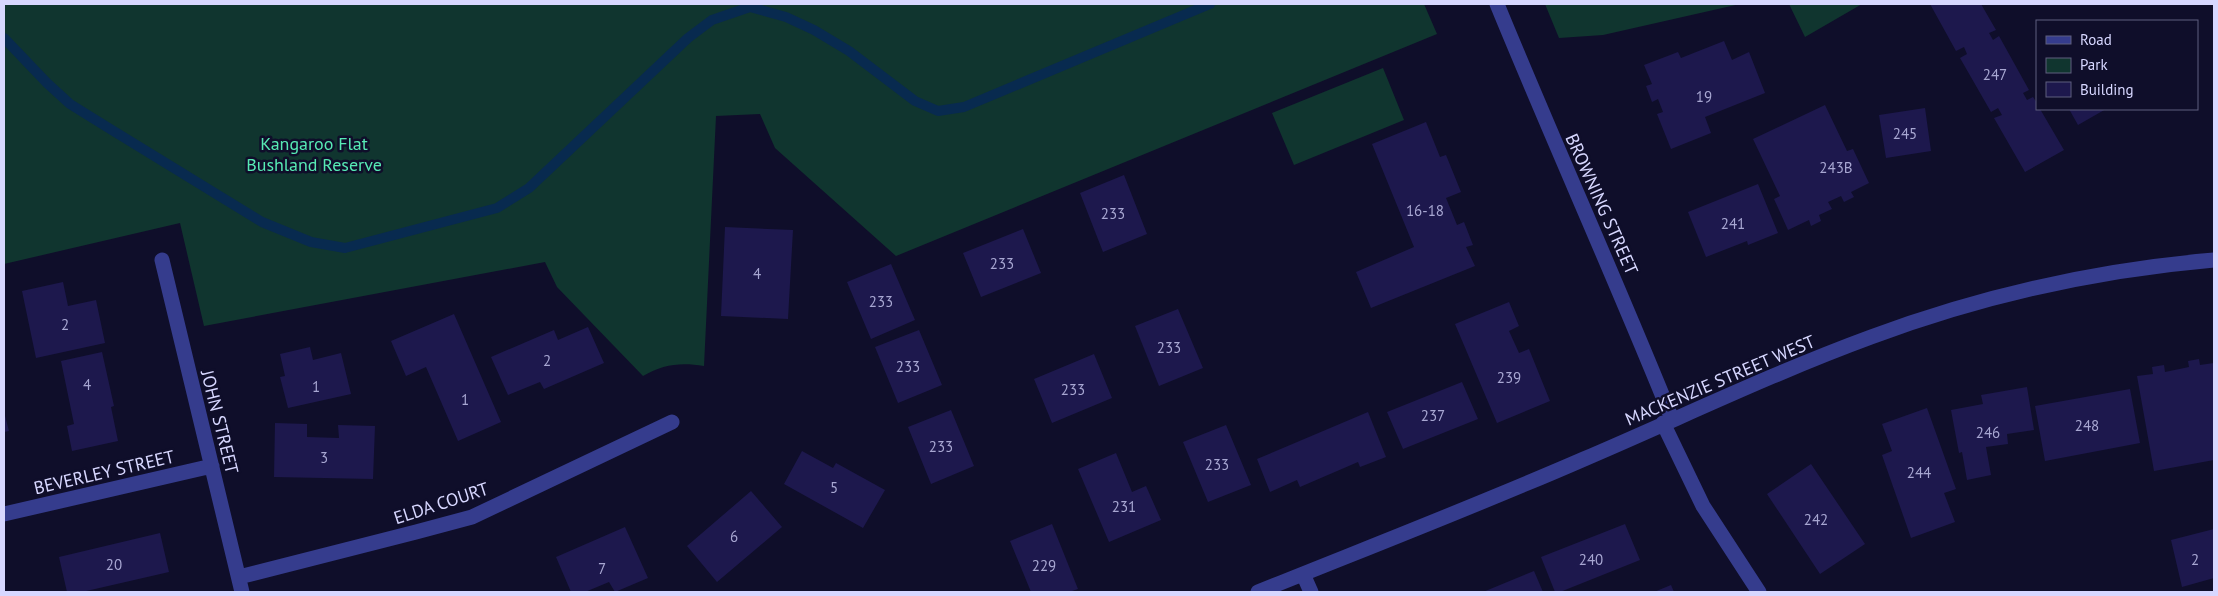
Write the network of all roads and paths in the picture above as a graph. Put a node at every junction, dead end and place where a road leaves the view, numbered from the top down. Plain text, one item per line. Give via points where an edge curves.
1 (1497, 4) edge
2 (162, 260) dead end
3 (2214, 260) edge
4 (1668, 421) junction
5 (672, 422) dead end
6 (212, 466) junction
7 (4, 514) edge
8 (1303, 574) junction
9 (239, 577) junction
10 (242, 592) edge
11 (1258, 592) edge
12 (1311, 592) edge
13 (1759, 592) edge

1 - 4 street, BROWNING STREET via 1610,266
2 - 6 street, JOHN STREET
3 - 4 street, MACKENZIE STREET WEST via 2080,280 1924,319 1808,361
4 - 8 street, MACKENZIE STREET WEST via 1534,480
4 - 13 street, BROWNING STREET via 1703,506
5 - 9 street, ELDA COURT via 472,516
6 - 7 street, BEVERLEY STREET
6 - 9 street, JOHN STREET
8 - 11 street, MACKENZIE STREET WEST
8 - 12 street
9 - 10 street, JOHN STREET

